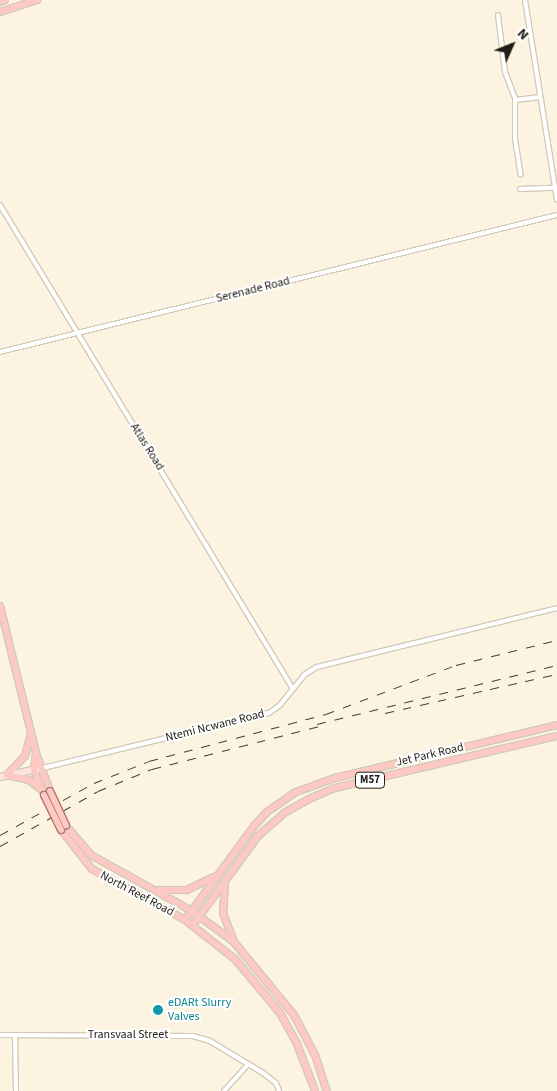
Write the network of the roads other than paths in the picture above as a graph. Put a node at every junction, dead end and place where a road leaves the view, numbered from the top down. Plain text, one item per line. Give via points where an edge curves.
1 (5, 0) edge
2 (37, 0) edge
3 (525, 0) edge
4 (0, 2) edge
5 (0, 12) edge
6 (498, 15) dead end
7 (540, 97) junction
8 (516, 100) junction
9 (521, 175) dead end
10 (553, 188) junction
11 (520, 190) dead end
12 (557, 199) edge
13 (0, 205) edge
14 (557, 215) edge
15 (77, 333) junction
16 (0, 352) edge
17 (0, 606) edge
18 (557, 608) edge
19 (294, 689) junction
20 (557, 725) edge
21 (31, 733) junction
22 (557, 736) edge
23 (36, 753) junction
24 (43, 768) junction
25 (34, 770) junction
26 (4, 776) edge
27 (46, 791) junction
28 (64, 828) junction
29 (219, 874) junction
30 (226, 880) junction
31 (154, 889) junction
32 (192, 911) junction
33 (200, 916) junction
34 (185, 920) junction
35 (193, 925) junction
36 (234, 942) junction
37 (0, 1035) edge
38 (15, 1035) junction
39 (248, 1064) junction
40 (16, 1091) edge
41 (224, 1091) edge
42 (279, 1091) edge
43 (315, 1091) edge
44 (327, 1091) edge

1 - 4 main road
2 - 5 main road
3 - 7 street
6 - 8 street via 505,72
7 - 8 street
7 - 10 street
8 - 9 street via 515,140
10 - 11 street
10 - 12 street
13 - 15 street, Atlas Road
14 - 15 street, Serenade Road
15 - 16 street, Serenade Road
15 - 19 street, Atlas Road
17 - 21 main road, North Reef Road
18 - 19 street, Ntemi Ncwane Road via 317,667 304,675
19 - 24 street, Ntemi Ncwane Road via 268,713
20 - 29 main road, Jet Park Road / M57 via 314,784 267,812
21 - 23 main road, North Reef Road
21 - 26 main road via 25,756
22 - 30 main road, Jet Park Road / M57 via 335,788 309,799 284,813 258,836
23 - 24 main road, North Reef Road
23 - 25 main road, North Reef Road
24 - 25 main road, Ntemi Ncwane Road
24 - 27 main road, North Reef Road
25 - 26 main road, Ntemi Ncwane Road
25 - 27 main road, North Reef Road
26 - 27 main road via 29,780
27 - 28 main road, North Reef Road, bridge
28 - 31 main road, North Reef Road via 91,856
28 - 34 main road, North Reef Road via 92,868
29 - 31 main road via 187,890
29 - 32 main road, Jet Park Road / M57
30 - 33 main road, Jet Park Road / M57
30 - 36 main road via 222,913
31 - 32 main road, North Reef Road
32 - 33 main road, North Reef Road
32 - 34 main road, Jet Park Road / M57
33 - 35 main road, Jet Park Road / M57
33 - 36 main road
34 - 35 main road, North Reef Road
35 - 43 main road via 235,959 280,1013 297,1044
36 - 44 main road via 294,1015 315,1055
37 - 38 street, Transvaal Street
38 - 39 street, Transvaal Street via 193,1036 210,1041
38 - 40 street
39 - 41 street
39 - 42 street, Transvaal Street via 271,1078

